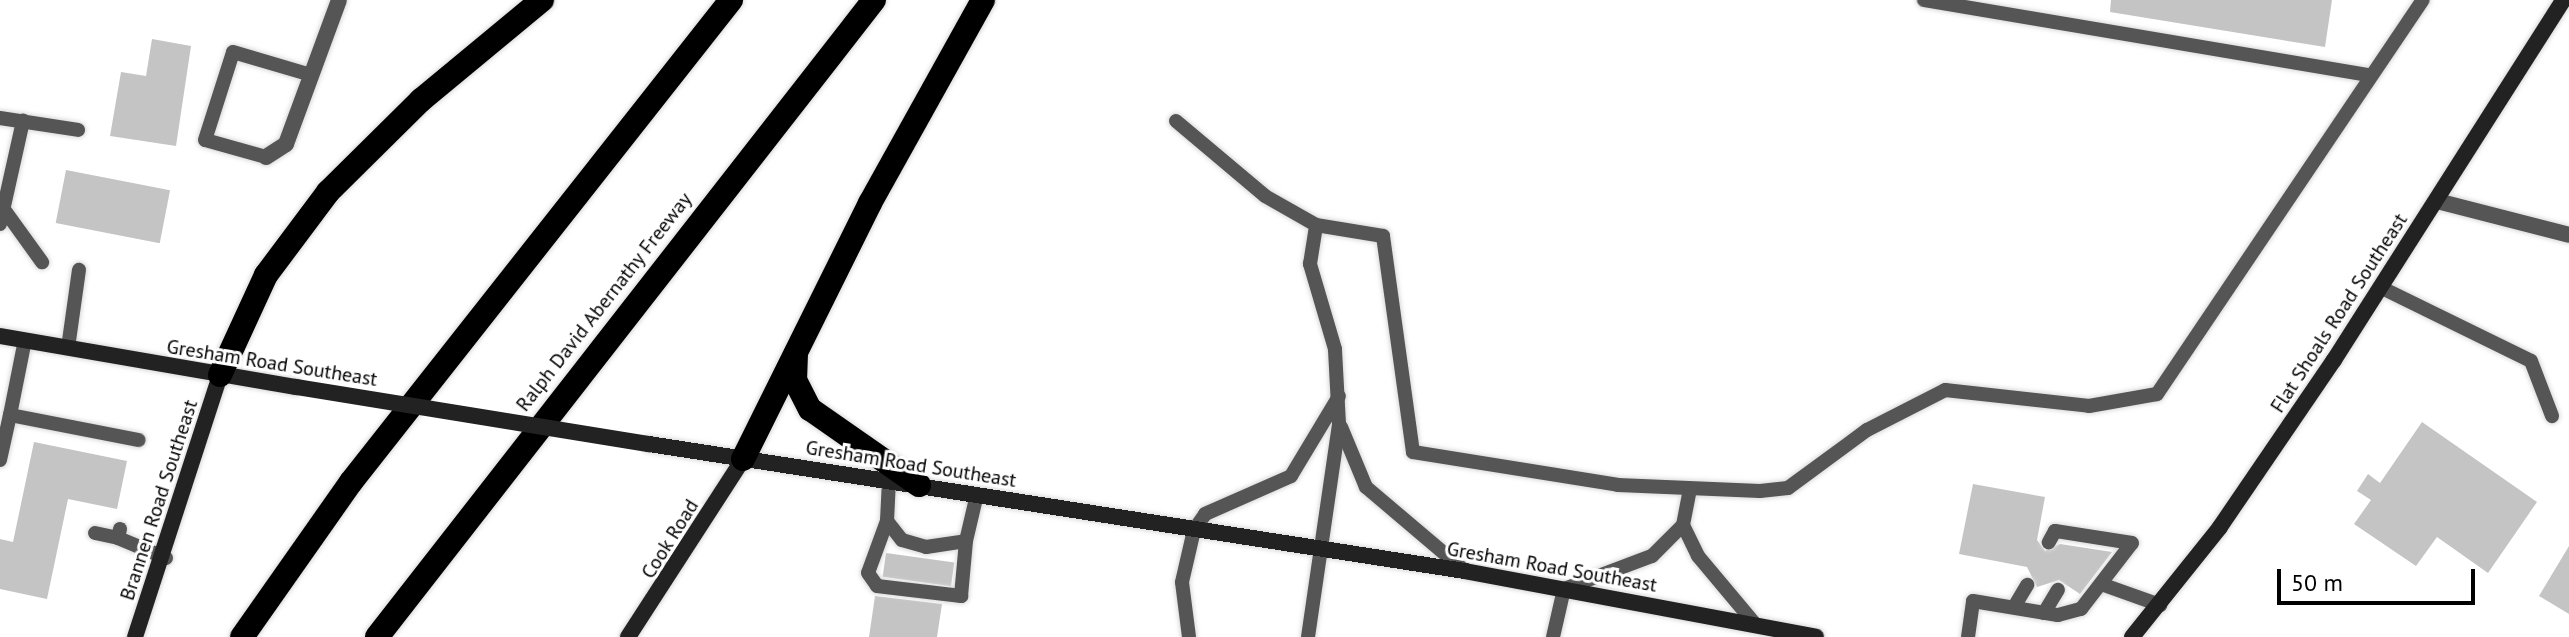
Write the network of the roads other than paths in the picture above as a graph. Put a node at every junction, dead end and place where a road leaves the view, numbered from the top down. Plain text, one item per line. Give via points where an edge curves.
1 (339, 0) edge
2 (542, 0) edge
3 (731, 0) edge
4 (874, 0) edge
5 (983, 0) edge
6 (1924, 0) edge
7 (2423, 0) edge
8 (2563, 0) edge
9 (311, 75) junction
10 (2371, 76) junction
11 (0, 118) edge
12 (23, 121) junction
13 (1176, 121) dead end
14 (78, 130) dead end
15 (266, 157) joint
16 (2437, 201) junction
17 (3, 208) junction
18 (0, 224) edge
19 (1316, 225) junction
20 (2569, 235) edge
21 (42, 262) dead end
22 (79, 270) dead end
23 (2380, 287) junction
24 (0, 336) edge
25 (25, 340) junction
26 (797, 345) junction
27 (68, 348) junction
28 (220, 375) junction
29 (1339, 396) junction
30 (10, 415) junction
31 (2552, 416) dead end
32 (1339, 424) junction
33 (139, 440) dead end
34 (743, 459) junction
35 (0, 460) edge
36 (889, 480) junction
37 (919, 485) junction
38 (1690, 490) junction
39 (977, 494) junction
40 (887, 521) junction
41 (1683, 525) junction
42 (1194, 530) junction
43 (95, 533) dead end
44 (966, 541) junction
45 (2049, 542) dead end
46 (1321, 550) junction
47 (166, 558) junction
48 (1465, 571) junction
49 (2101, 584) junction
50 (2027, 585) dead end
51 (1564, 589) junction
52 (2058, 590) dead end
53 (2160, 605) junction
54 (2014, 607) junction
55 (2044, 613) junction
56 (1756, 625) junction
57 (135, 637) edge
58 (242, 637) edge
59 (377, 637) edge
60 (628, 637) edge
61 (1189, 637) edge
62 (1308, 637) edge
63 (1553, 637) edge
64 (1816, 637) edge
65 (1968, 637) edge
66 (2132, 637) edge

1 - 9 street
2 - 28 highway via 421,100 328,192 266,275
3 - 58 highway via 351,482
4 - 59 highway, Ralph David Abernathy Freeway
5 - 26 highway
6 - 10 lane
7 - 10 lane
8 - 16 street, Flat Shoals Road Southeast
9 - 15 street via 286,144
9 - 15 lane via 233,52 205,140
10 - 38 lane via 2157,394 2089,406 1945,390 1867,430 1788,488
11 - 12 lane
12 - 14 lane
12 - 17 lane
13 - 19 lane via 1265,196
16 - 20 street
16 - 23 street, Flat Shoals Road Southeast
17 - 18 lane
17 - 21 lane
19 - 29 lane via 1310,264 1335,349
19 - 38 lane via 1383,236 1413,452 1543,475
22 - 27 lane
23 - 31 lane via 2531,361
23 - 53 street, Flat Shoals Road Southeast via 2220,527
24 - 25 street, Gresham Road Southeast
25 - 27 street, Gresham Road Southeast
25 - 30 lane
26 - 34 highway
26 - 37 highway via 795,380 810,409
27 - 28 street, Gresham Road Southeast
28 - 34 street, Gresham Road Southeast, bridge
28 - 47 street, Brannen Road Southeast
29 - 32 lane
29 - 42 lane via 1291,476 1205,514
30 - 33 lane
30 - 35 lane
32 - 46 lane
32 - 48 lane via 1366,487
34 - 36 street, Gresham Road Southeast
34 - 60 street, Cook Road
36 - 37 street, Gresham Road Southeast
36 - 40 lane
37 - 39 street, Gresham Road Southeast
38 - 41 lane
39 - 42 street, Gresham Road Southeast
39 - 44 lane
40 - 44 lane via 902,540 926,547
40 - 44 lane via 868,573 877,586 961,596
41 - 51 lane via 1652,556
41 - 56 lane via 1698,556
42 - 46 street, Gresham Road Southeast
42 - 61 lane via 1182,582
43 - 47 lane via 119,534
45 - 49 lane via 2055,531 2092,543 2132,543
46 - 48 street, Gresham Road Southeast
46 - 62 lane
47 - 57 street, Brannen Road Southeast
48 - 51 street, Gresham Road Southeast
49 - 53 lane
49 - 55 lane via 2081,609
50 - 54 lane
51 - 56 street, Gresham Road Southeast
51 - 63 lane
52 - 55 lane
53 - 66 street, Flat Shoals Road Southeast
54 - 55 lane
54 - 65 lane via 1973,601
56 - 64 street, Gresham Road Southeast

